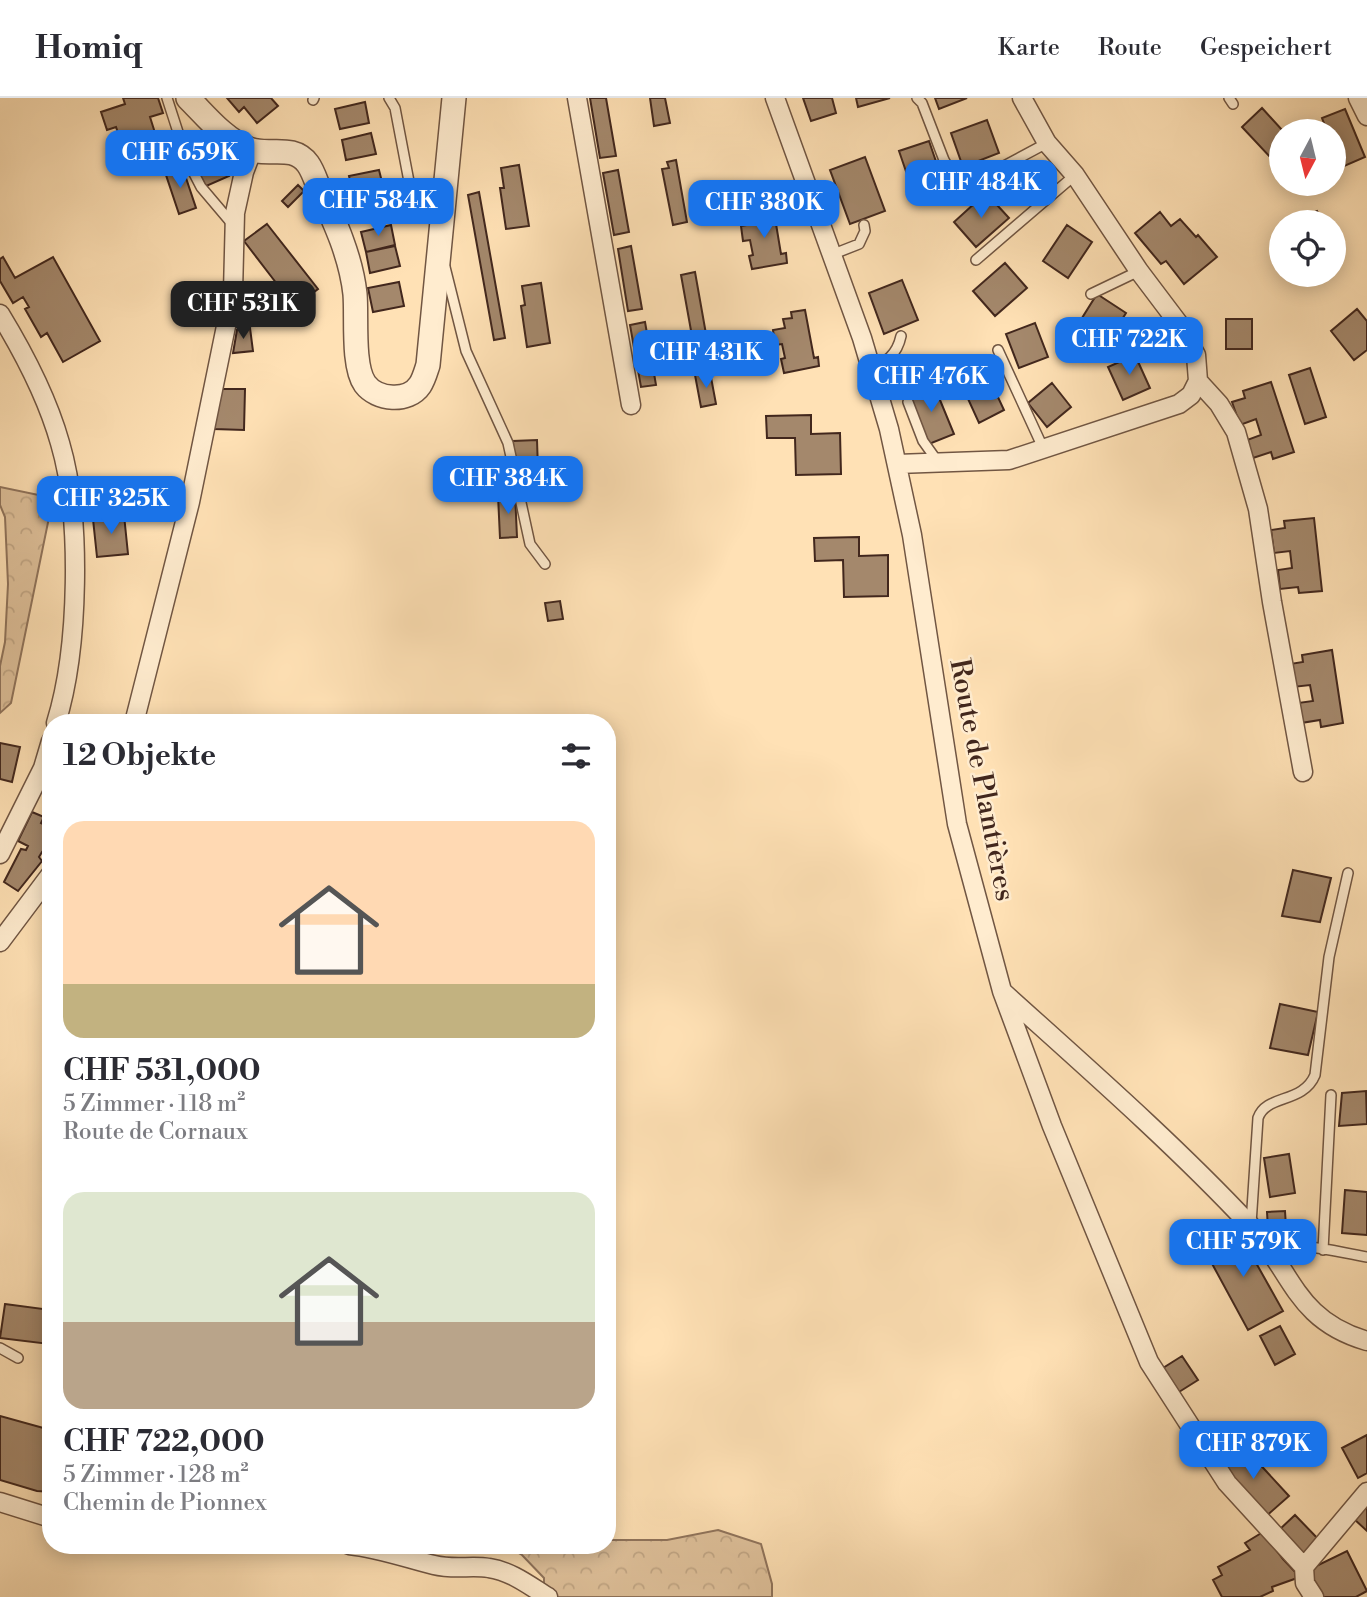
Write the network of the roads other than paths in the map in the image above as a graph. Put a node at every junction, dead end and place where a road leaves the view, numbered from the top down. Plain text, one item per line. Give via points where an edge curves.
1 (167, 98) edge
2 (188, 98) edge
3 (389, 98) edge
4 (454, 98) edge
5 (577, 98) edge
6 (775, 98) edge
7 (918, 98) edge
8 (1022, 98) edge
9 (1358, 98) edge
10 (1367, 116) edge
11 (1047, 144) junction
12 (245, 147) junction
13 (187, 160) junction
14 (1075, 175) junction
15 (444, 218) junction
16 (864, 225) dead end
17 (235, 228) junction
18 (441, 250) junction
19 (831, 255) junction
20 (976, 260) dead end
21 (1139, 271) junction
22 (1091, 294) dead end
23 (0, 314) edge
24 (1179, 324) junction
25 (901, 336) dead end
26 (998, 350) dead end
27 (1117, 352) dead end
28 (870, 370) junction
29 (1198, 381) junction
30 (908, 402) dead end
31 (631, 405) dead end
32 (1044, 450) junction
33 (938, 462) junction
34 (897, 464) junction
35 (545, 564) dead end
36 (59, 714) edge
37 (136, 714) edge
38 (42, 770) edge
39 (1303, 772) dead end
40 (0, 854) edge
41 (1348, 873) dead end
42 (42, 886) edge
43 (0, 942) edge
44 (1002, 991) junction
45 (1331, 1095) dead end
46 (1251, 1226) junction
47 (1323, 1250) junction
48 (1268, 1251) junction
49 (1367, 1257) edge
50 (1367, 1341) edge
51 (0, 1348) edge
52 (18, 1358) dead end
53 (1367, 1492) edge
54 (0, 1502) edge
55 (42, 1515) edge
56 (394, 1554) edge
57 (1304, 1567) junction
58 (548, 1597) edge
59 (1314, 1597) edge

1 - 13 lane
2 - 12 street
3 - 15 lane via 395,108 415,213 423,218
4 - 15 street
5 - 31 street
6 - 19 street, Route de Plantières
7 - 11 lane via 954,178 974,181
8 - 11 street
9 - 10 street
11 - 14 street
12 - 13 lane
12 - 17 street
12 - 18 street via 296,153 307,163 341,237 355,293 363,383 378,395 393,398 420,386 428,365
13 - 17 lane via 201,187
14 - 20 lane
14 - 21 street
15 - 18 street
16 - 19 lane via 859,244
17 - 37 street via 233,292 190,502
18 - 35 lane via 466,351 508,443 530,544
19 - 28 street, Route de Plantières
21 - 22 lane
21 - 24 street
23 - 36 street via 45,396 61,446 69,493 76,555
24 - 27 lane
24 - 29 street via 1196,355
25 - 28 lane via 890,359
26 - 32 lane
28 - 34 street, Route de Plantières
29 - 32 street via 1191,395 1179,404
29 - 39 street via 1236,432 1258,509
30 - 33 lane via 923,441
32 - 33 street via 1009,460
33 - 34 street
34 - 44 street, Route de Plantières via 957,824
38 - 40 street
41 - 46 lane via 1329,957 1315,1074 1305,1090 1269,1104 1258,1118
42 - 43 street
44 - 46 street
44 - 57 street, Route de Plantières via 1149,1362 1227,1483
45 - 47 lane
46 - 48 street
47 - 48 lane via 1298,1245
47 - 49 lane
48 - 50 street via 1308,1308 1328,1325
51 - 52 lane
53 - 57 street
54 - 55 street
56 - 58 street via 437,1566 489,1568 512,1575
57 - 59 street via 1305,1583

